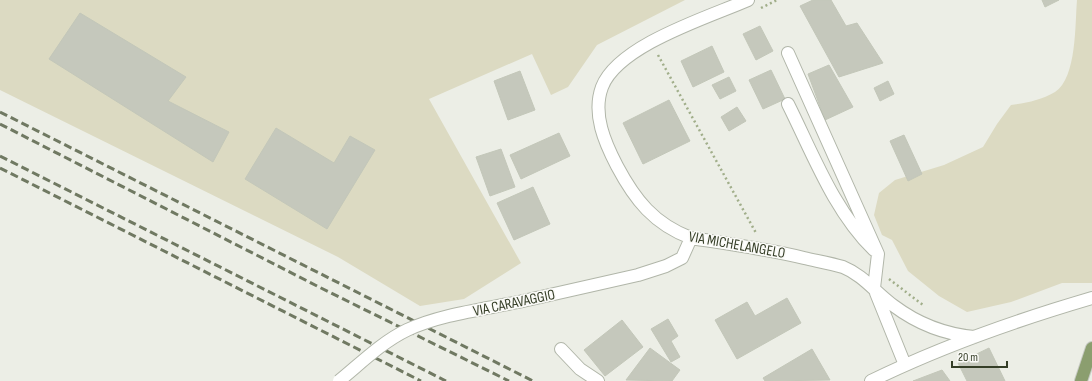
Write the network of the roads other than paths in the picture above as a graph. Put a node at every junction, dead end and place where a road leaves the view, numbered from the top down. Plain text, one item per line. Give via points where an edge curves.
1 (748, 0) edge
2 (788, 53) dead end
3 (788, 104) dead end
4 (691, 238) junction
5 (878, 254) junction
6 (874, 288) junction
7 (1092, 298) edge
8 (974, 338) junction
9 (1092, 348) edge
10 (561, 349) dead end
11 (905, 365) junction
12 (339, 381) edge
13 (598, 381) edge
14 (871, 381) edge
15 (1081, 381) edge

1 - 4 street, VIA MICHELANGELO via 651,42 620,63 608,76 602,88 600,121 605,142 625,182 641,204 661,224
2 - 5 street
3 - 5 street via 846,218
4 - 6 street, VIA MICHELANGELO via 765,249 829,263 858,276
4 - 12 street, VIA CARAVAGGIO, bridge via 682,258 666,266 523,302 435,320 407,330 384,344
5 - 6 street
6 - 8 street, VIA MICHELANGELO via 893,305 932,328
6 - 11 street
7 - 8 street via 1041,313
8 - 11 street
9 - 15 main road
10 - 13 street via 580,369
11 - 14 street

